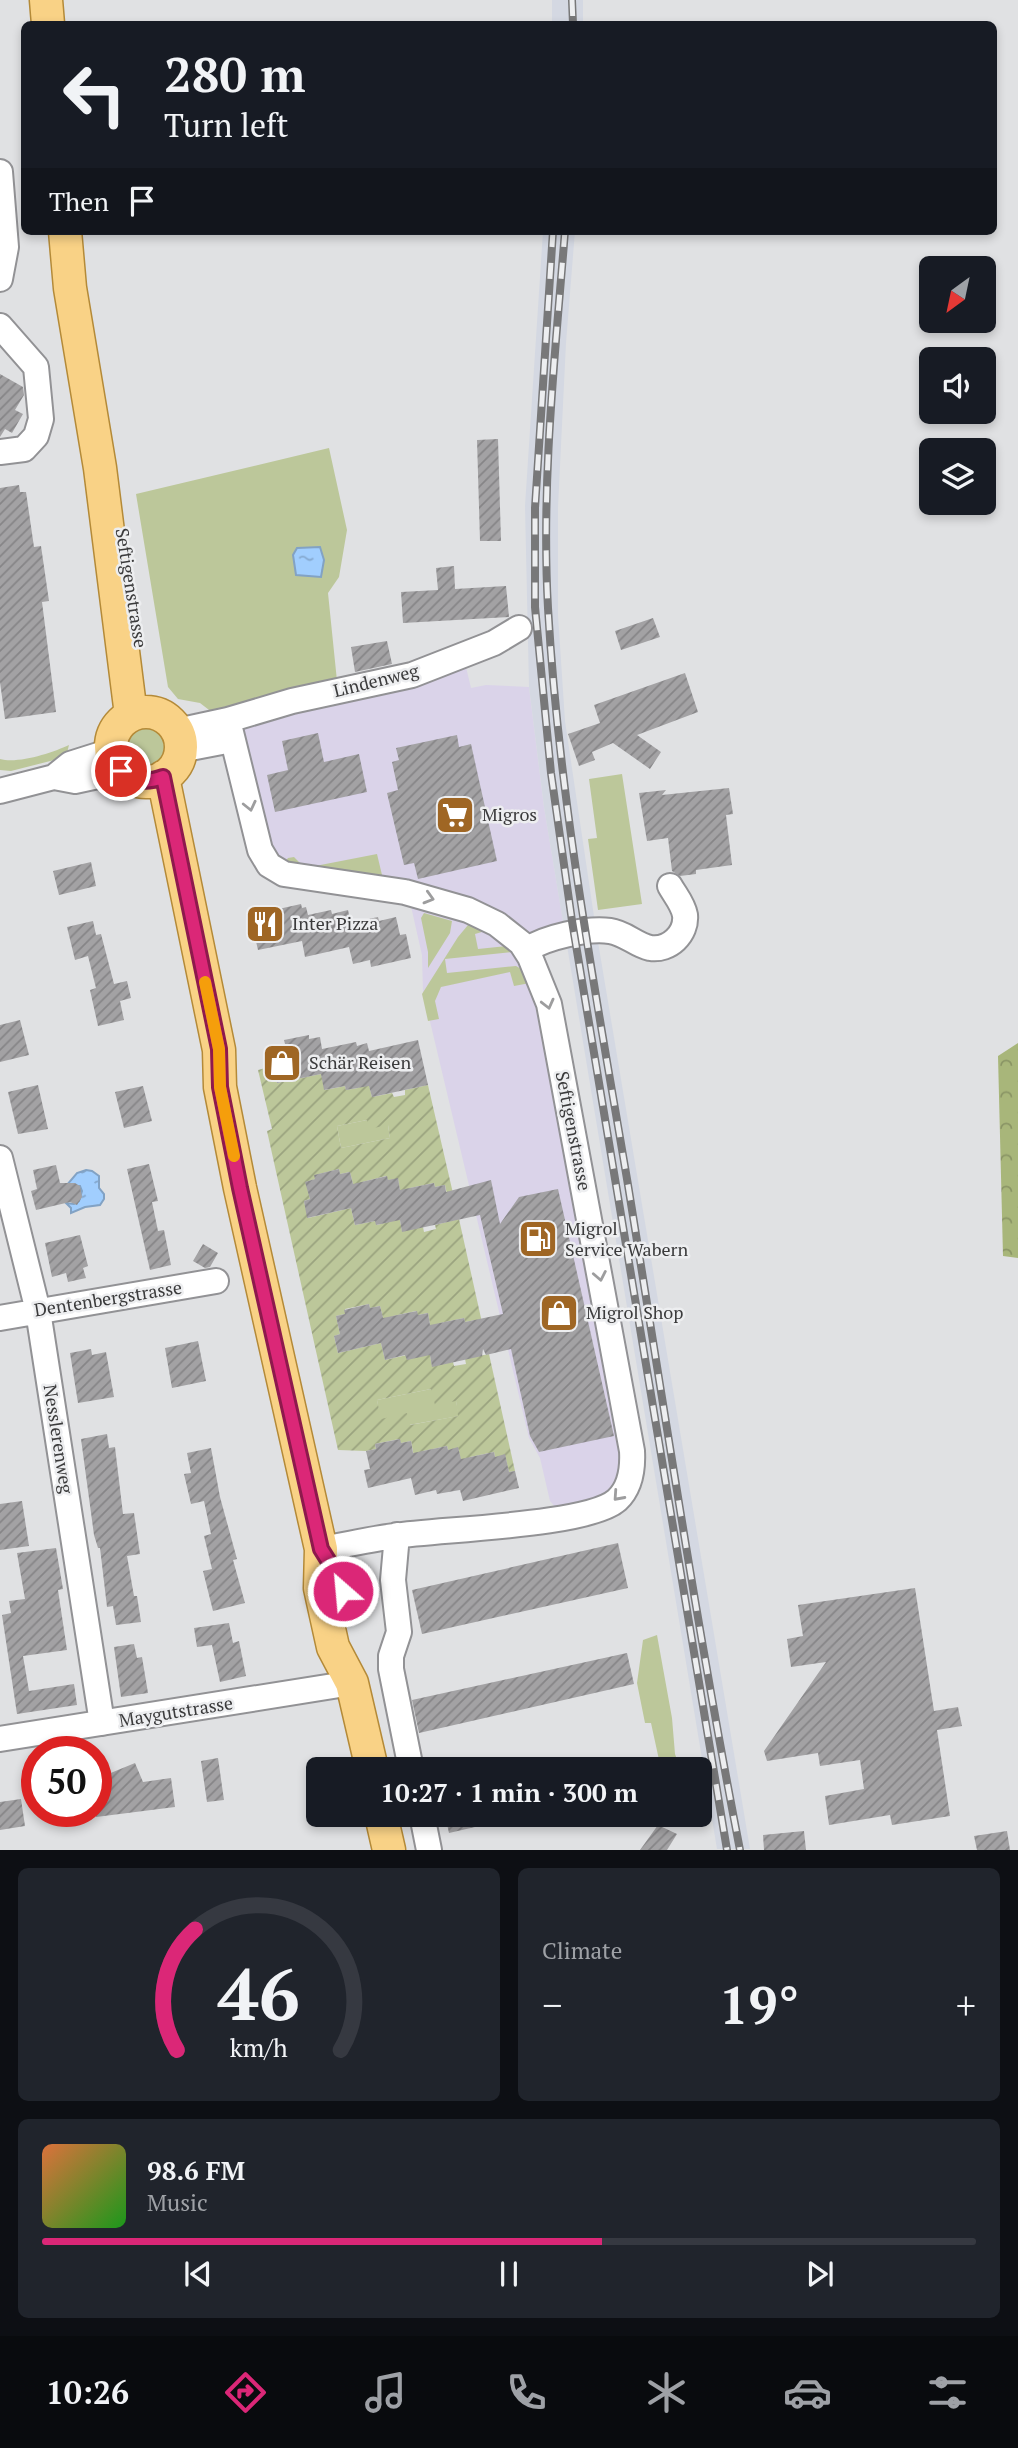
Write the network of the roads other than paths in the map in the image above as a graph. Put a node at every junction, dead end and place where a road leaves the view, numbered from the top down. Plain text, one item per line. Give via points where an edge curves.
1 (46, 0) edge
2 (48, 21) edge
3 (0, 172) edge
4 (65, 235) edge
5 (0, 279) edge
6 (0, 326) edge
7 (0, 452) edge
8 (519, 628) dead end
9 (141, 714) junction
10 (230, 730) junction
11 (179, 741) junction
12 (134, 770) junction
13 (0, 791) edge
14 (670, 886) dead end
15 (526, 950) junction
16 (0, 1158) edge
17 (216, 1281) dead end
18 (37, 1311) junction
19 (0, 1318) edge
20 (397, 1535) junction
21 (321, 1549) junction
22 (352, 1683) junction
23 (102, 1723) junction
24 (0, 1739) edge
25 (369, 1757) edge
26 (408, 1757) edge
27 (384, 1827) edge
28 (424, 1827) edge
29 (389, 1850) edge
30 (429, 1850) edge

1 - 2 main road
3 - 5 street via 6,247
4 - 9 main road, Seftigenstrasse via 70,288
6 - 7 street via 36,367 41,419 36,436 24,449
8 - 10 street, Lindenweg via 494,643 412,675 292,701
9 - 11 main road via 161,716
9 - 12 main road via 121,721 115,730
10 - 11 street, Lindenweg
10 -> 15 street, Seftigenstrasse via 260,850 273,868 292,876 405,892 458,906 497,923
11 - 12 main road via 178,761
12 - 13 street via 70,764 54,777
12 - 21 main road via 219,1049 220,1087 241,1193
14 - 15 street via 685,916 677,938 663,948 644,946 611,931 596,931 540,941
15 -> 20 street, Seftigenstrasse via 549,1004 632,1451 631,1476 623,1493 602,1509 468,1530
16 - 18 street, Nesslerenweg
17 - 18 street, Dentenbergstrasse
18 - 19 street, Dentenbergstrasse
18 - 23 street, Nesslerenweg
20 - 21 street, Seftigenstrasse
20 - 26 street via 393,1580 399,1632 391,1669
21 - 22 main road via 320,1588 333,1647
22 - 23 street, Maygutstrasse
22 - 25 main road
23 - 24 street, Maygutstrasse
27 - 29 main road
28 - 30 street

